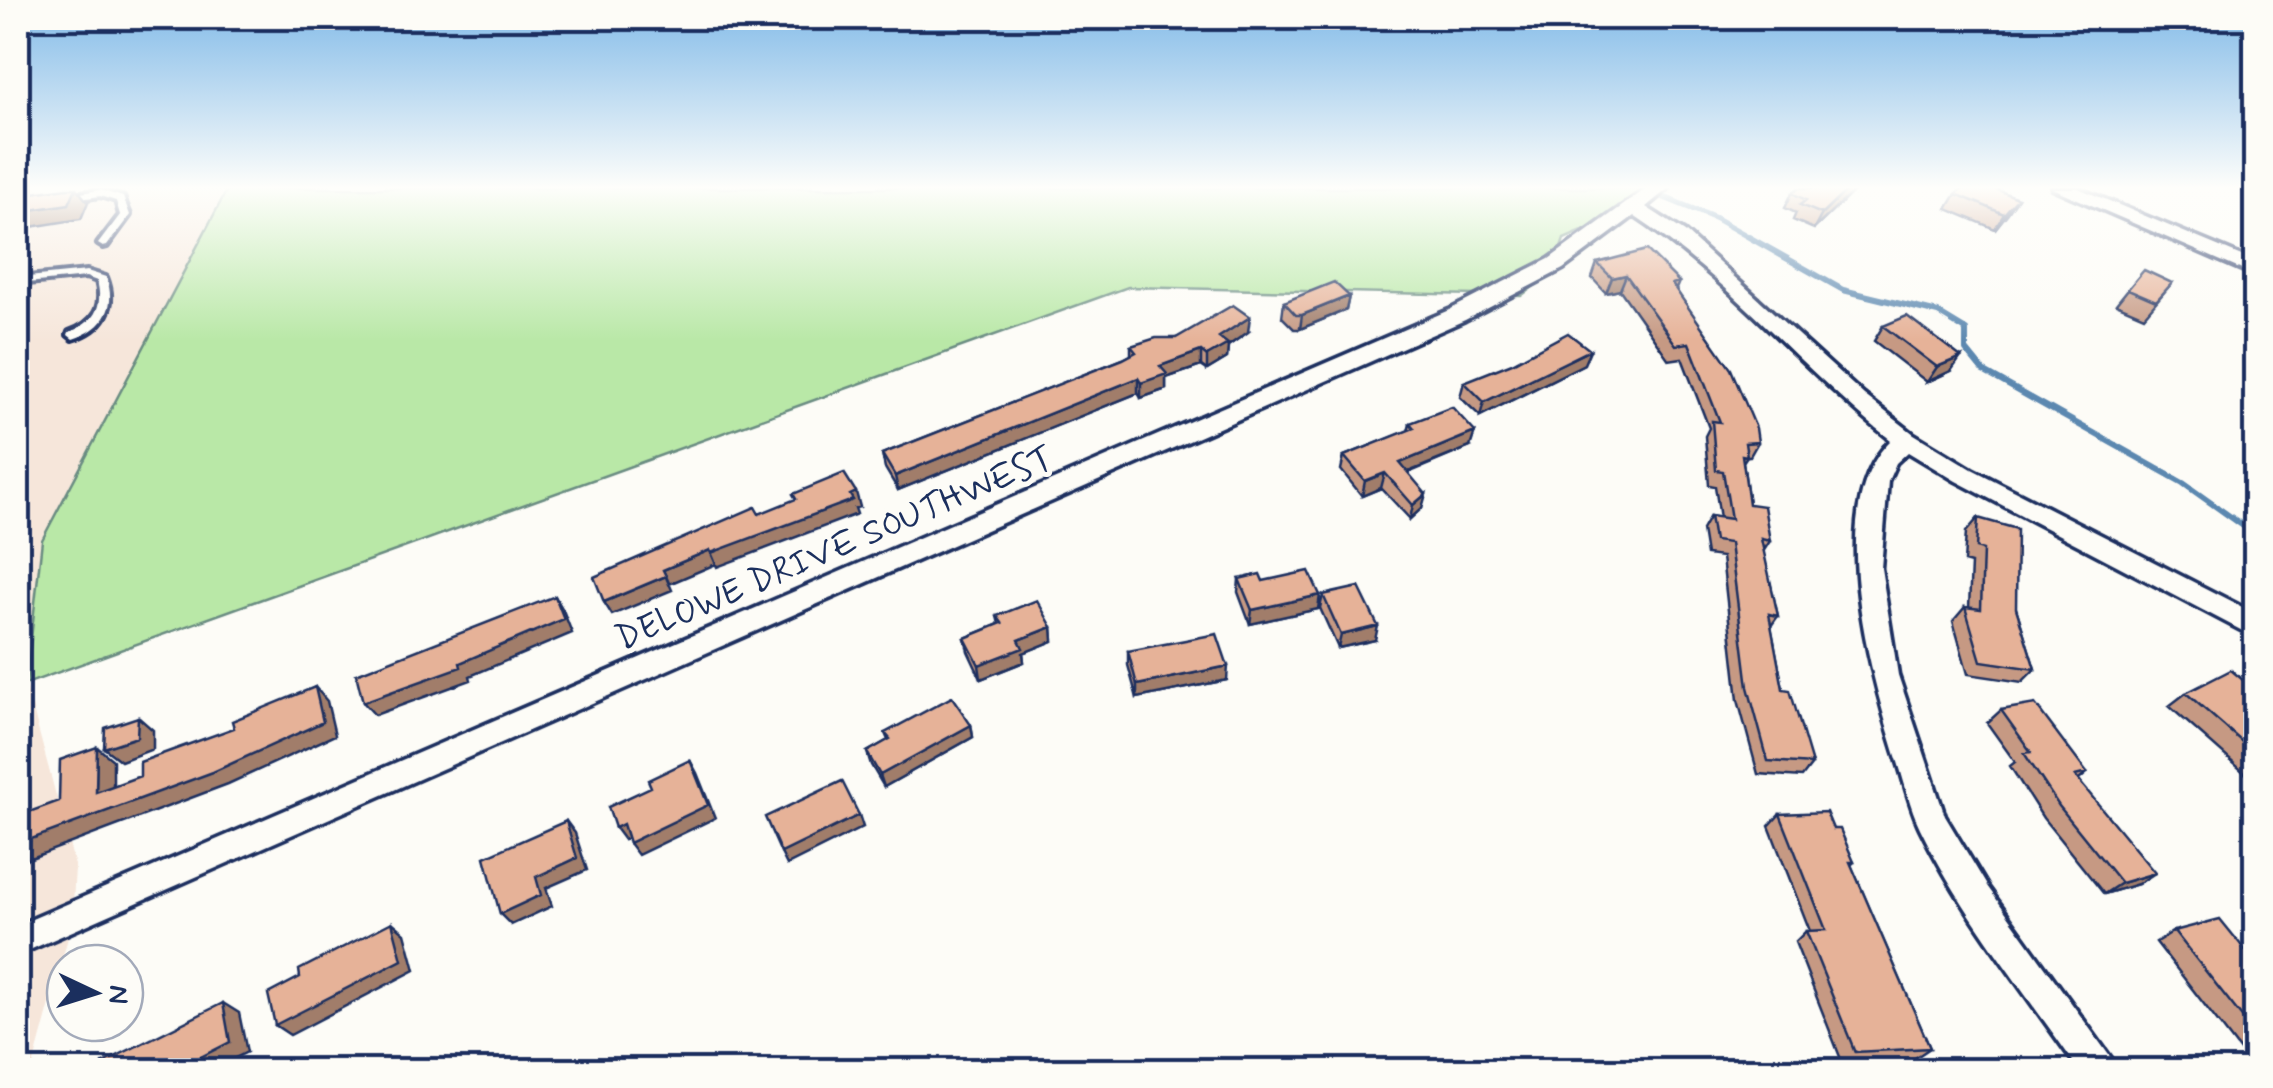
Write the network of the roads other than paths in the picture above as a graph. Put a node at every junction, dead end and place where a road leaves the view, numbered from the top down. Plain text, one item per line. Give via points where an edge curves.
1 (107, 239) edge
2 (1593, 239) edge
3 (1681, 239) edge
4 (2182, 239) edge
5 (103, 244) dead end
6 (2256, 270) edge
7 (18, 281) edge
8 (73, 336) dead end
9 (1906, 440) junction
10 (2256, 627) edge
11 (18, 940) edge
12 (2099, 1070) edge

1 - 5 lane
2 - 11 street, DELOWE DRIVE SOUTHWEST via 1458,315
3 - 9 street
4 - 6 street
7 - 8 lane via 87,274 102,279 108,294 103,311 89,331
9 - 10 street
9 - 12 street via 1876,481 1868,568 1884,676 1932,821 1976,896

